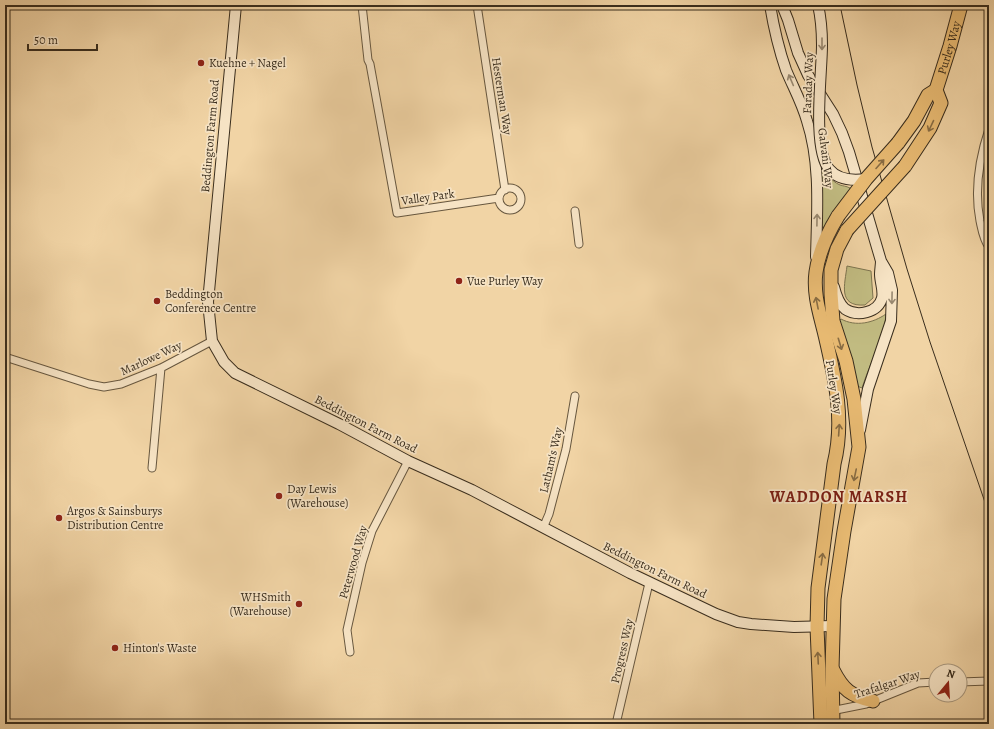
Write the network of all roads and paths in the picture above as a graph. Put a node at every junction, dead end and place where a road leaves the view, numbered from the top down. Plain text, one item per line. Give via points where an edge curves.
1 (236, 5) edge
2 (362, 5) edge
3 (477, 5) edge
4 (770, 5) edge
5 (782, 5) edge
6 (789, 5) edge
7 (818, 5) edge
8 (961, 5) edge
9 (788, 20) junction
10 (936, 90) junction
11 (989, 129) edge
12 (866, 179) junction
13 (504, 190) junction
14 (499, 198) junction
15 (574, 211) dead end
16 (579, 244) dead end
17 (989, 246) edge
18 (881, 261) junction
19 (816, 273) junction
20 (830, 278) junction
21 (212, 342) junction
22 (5, 357) edge
23 (161, 368) junction
24 (575, 396) dead end
25 (858, 436) junction
26 (408, 461) junction
27 (152, 468) dead end
28 (543, 528) junction
29 (649, 582) junction
30 (832, 626) junction
31 (817, 627) junction
32 (350, 652) dead end
33 (832, 669) junction
34 (989, 681) edge
35 (928, 682) edge
36 (968, 682) edge
37 (873, 701) junction
38 (827, 710) junction
39 (616, 724) edge
40 (821, 724) edge
41 (833, 724) edge

1 - 21 street, Beddington Farm Road via 208,302
2 - 14 street, Valley Park via 368,60 398,213
3 - 13 street, Hesterman Way
19 -> 4 street, Galvani Way via 817,195 814,151 807,120 775,37
5 - 9 street
6 - 9 street
7 -> 12 street, Faraday Way, bridge via 822,34 819,130 822,155 828,168 837,176 850,180
8 - 10 highway, Purley Way
9 - 18 street via 808,75 842,133
12 -> 10 highway, Purley Way, bridge via 898,143 928,95
10 -> 20 highway, Purley Way, bridge via 940,103 923,141 905,166 847,230 837,249
11 - 17 street via 980,163 977,197 983,236
12 - 19 highway, Purley Way, bridge via 838,216 823,244
13 - 14 street
13 - 14 street via 511,188 517,191 520,197 519,204 514,209 508,209 502,206
15 - 16 street
18 - 20 street via 882,298 869,312 856,313 844,308 838,300
18 -> 25 street via 888,273 892,290 891,321 868,389
31 -> 19 highway, Purley Way via 819,579 840,419 833,369 816,295
20 -> 25 highway, Purley Way via 833,321 846,361
21 - 23 street, Marlowe Way
21 - 26 street, Beddington Farm Road via 224,362 235,373
22 - 23 street, Marlowe Way via 104,387 121,384
23 - 27 street
24 - 28 street, Latham's Way via 566,449
25 -> 30 highway, Purley Way via 860,447 835,587
26 - 28 street, Beddington Farm Road via 472,490
26 - 32 street, Peterwood Way via 372,530 368,543 347,630
28 - 29 street, Beddington Farm Road
29 - 31 street, Beddington Farm Road via 738,622
29 - 39 street, Progress Way
30 - 31 street, Beddington Farm Road
30 - 33 highway, Purley Way
38 -> 31 highway, Purley Way
33 - 37 highway via 839,683 848,692
33 - 38 highway, Purley Way
34 - 36 street
35 - 37 street, Trafalgar Way via 918,683
37 - 38 street, Trafalgar Way
38 - 40 highway, Purley Way
38 - 41 highway, Purley Way

